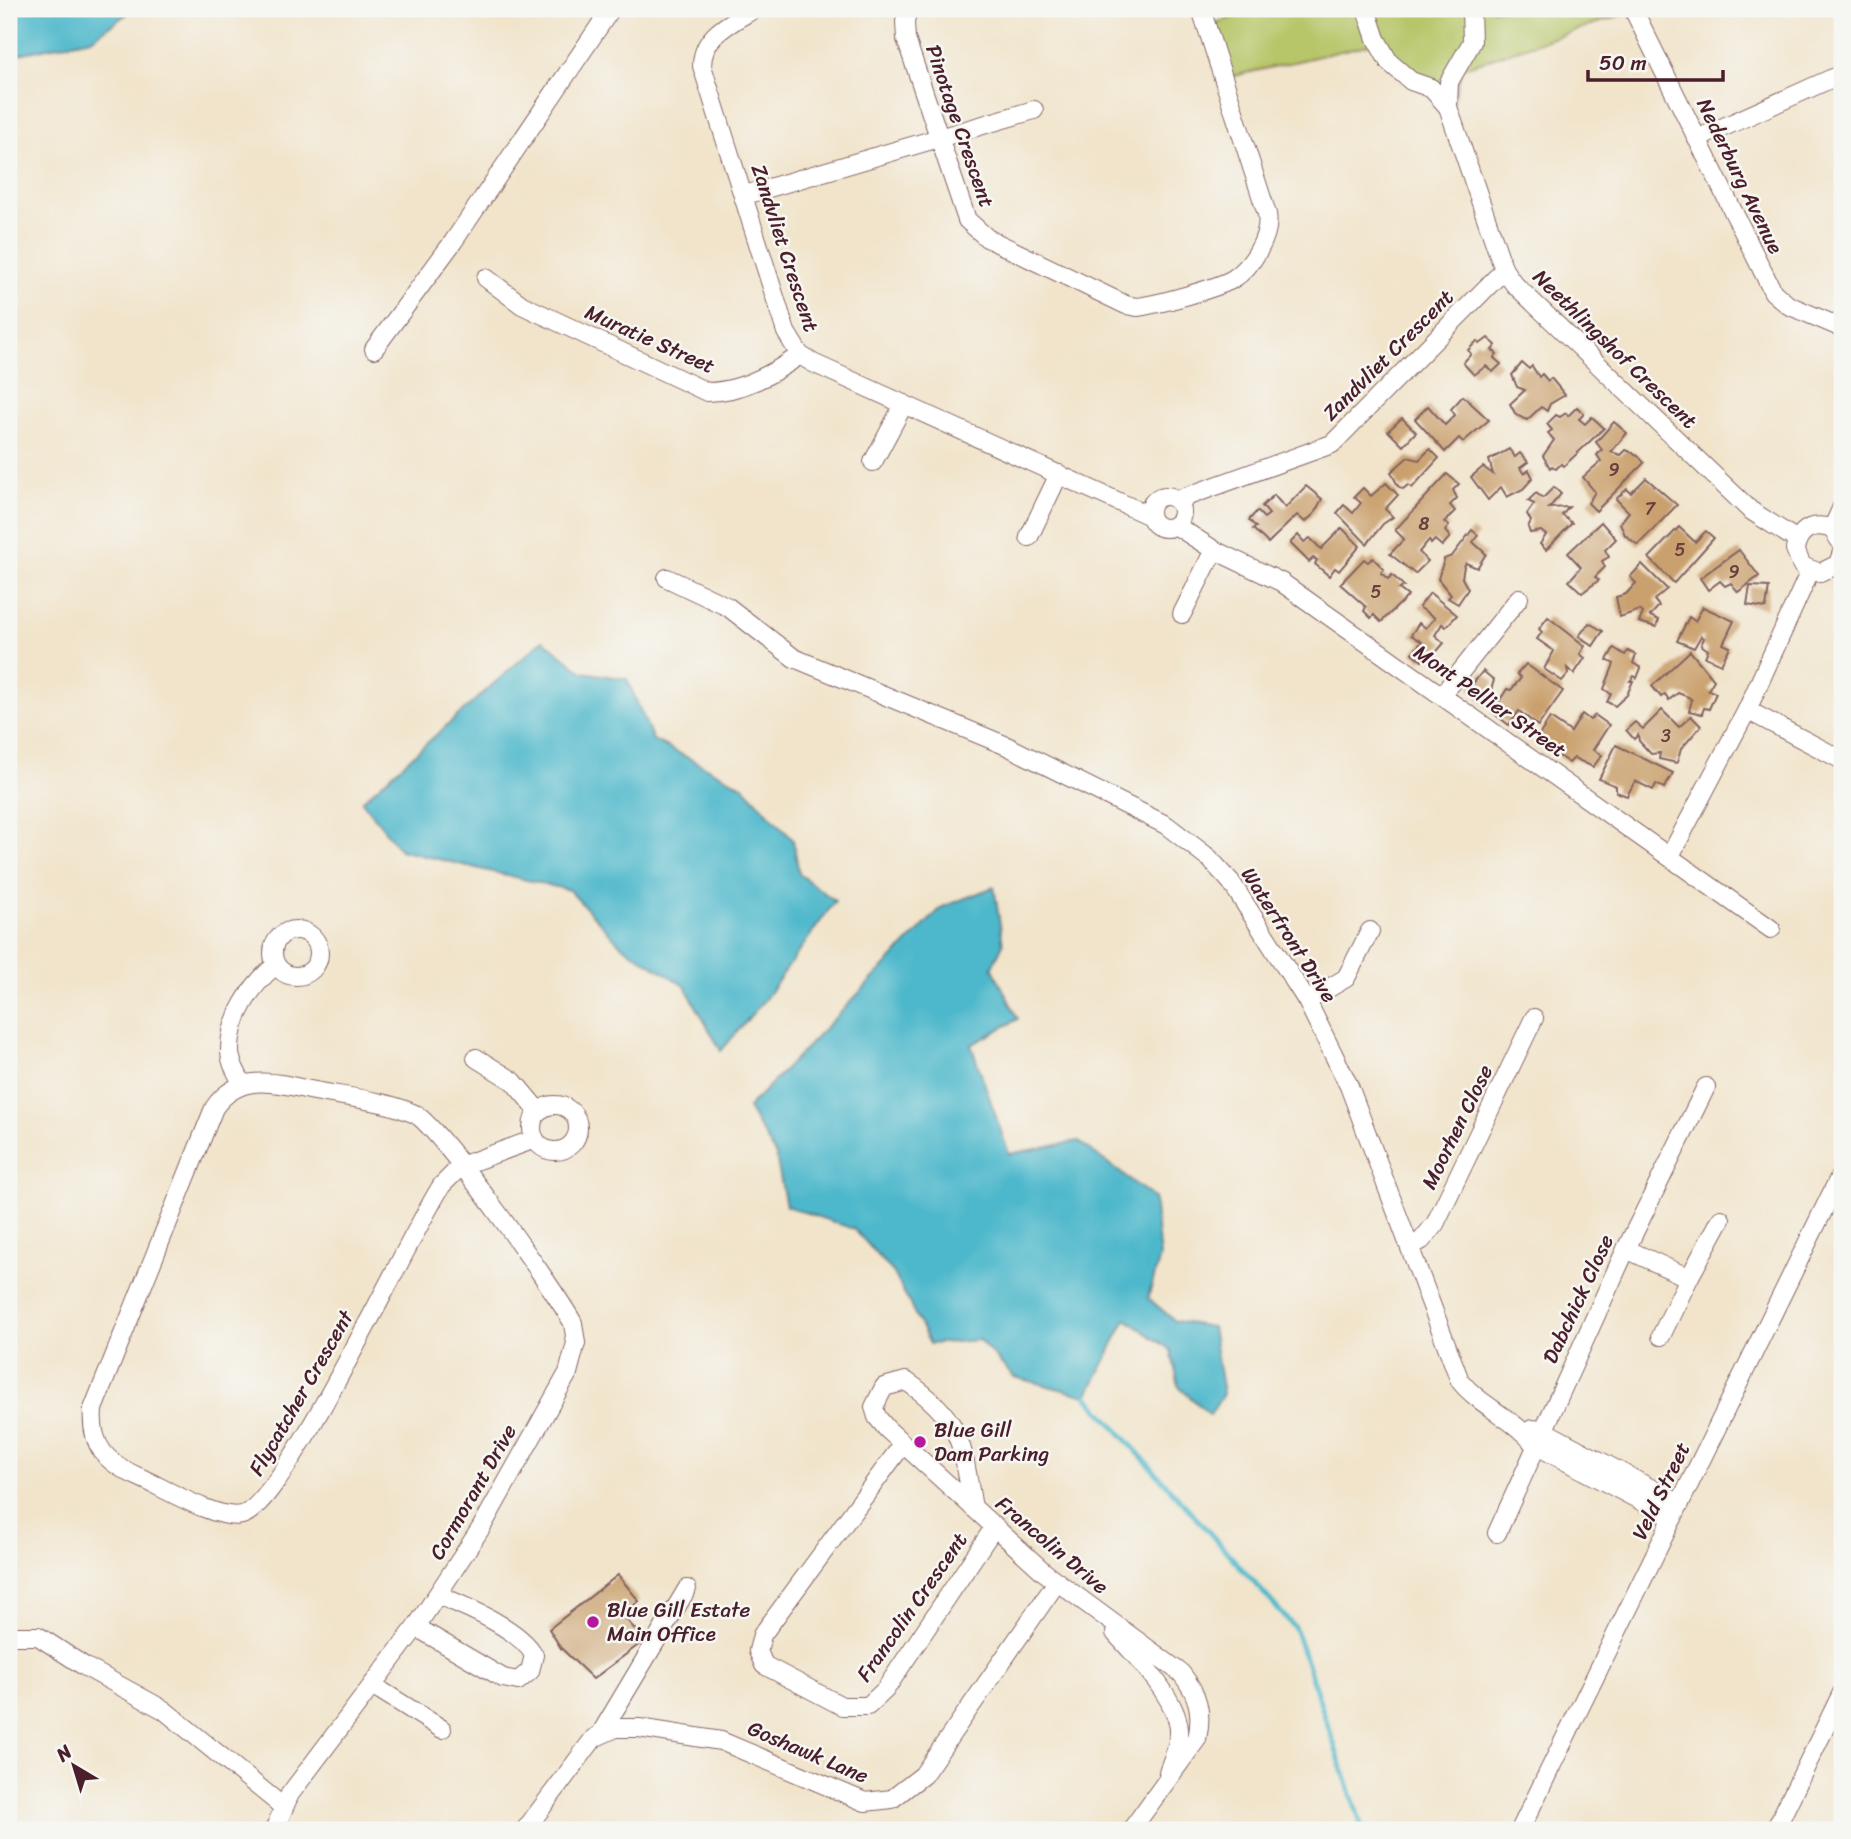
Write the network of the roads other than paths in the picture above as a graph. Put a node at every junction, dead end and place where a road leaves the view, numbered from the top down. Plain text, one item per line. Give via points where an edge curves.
1 (611, 9) edge
2 (754, 9) edge
3 (908, 9) edge
4 (1202, 9) edge
5 (1366, 9) edge
6 (1471, 9) edge
7 (1633, 9) edge
8 (1837, 76) dead end
9 (1448, 107) junction
10 (1034, 110) dead end
11 (938, 139) junction
12 (1697, 139) junction
13 (745, 195) junction
14 (1504, 270) junction
15 (486, 278) dead end
16 (1842, 328) edge
17 (374, 349) dead end
18 (800, 355) junction
19 (904, 404) junction
20 (873, 462) dead end
21 (1059, 474) junction
22 (1177, 500) junction
23 (1842, 508) edge
24 (1150, 516) junction
25 (1175, 525) junction
26 (1029, 537) dead end
27 (1837, 537) edge
28 (1797, 540) junction
29 (1214, 550) junction
30 (1841, 561) edge
31 (1810, 571) junction
32 (667, 578) dead end
33 (1519, 598) dead end
34 (1182, 614) dead end
35 (1443, 694) junction
36 (1747, 710) junction
37 (1842, 760) edge
38 (1670, 856) junction
39 (1771, 929) dead end
40 (1370, 931) dead end
41 (276, 965) dead end
42 (1307, 1001) junction
43 (1534, 1018) dead end
44 (476, 1058) dead end
45 (242, 1084) junction
46 (1706, 1087) dead end
47 (539, 1112) junction
48 (535, 1139) junction
49 (461, 1166) junction
50 (1842, 1172) edge
51 (1721, 1219) dead end
52 (1410, 1247) junction
53 (1626, 1250) junction
54 (1689, 1279) junction
55 (1661, 1336) dead end
56 (1538, 1437) junction
57 (904, 1444) junction
58 (972, 1508) junction
59 (1676, 1511) junction
60 (995, 1527) junction
61 (1497, 1533) dead end
62 (1057, 1583) junction
63 (687, 1589) dead end
64 (438, 1595) junction
65 (1101, 1617) junction
66 (416, 1627) junction
67 (9, 1636) edge
68 (372, 1685) junction
69 (1842, 1693) edge
70 (442, 1729) dead end
71 (601, 1733) junction
72 (1163, 1785) junction
73 (282, 1806) junction
74 (274, 1830) edge
75 (525, 1830) edge
76 (1131, 1830) edge
77 (1520, 1830) edge
78 (1775, 1830) edge

1 - 17 street via 453,242
2 - 13 street, Zandvliet Crescent via 711,38 702,57 704,77
3 - 11 street, Pinotage Crescent via 906,39
4 - 11 street, Pinotage Crescent via 1268,221 1265,238 1231,280 1143,306 1126,305 978,232 962,211
5 - 9 street via 1389,62 1411,81 1431,88
6 - 9 street, Neethlingshof Crescent via 1472,42 1449,82
7 - 12 street, Nederburg Avenue
8 - 12 street
9 - 14 street, Neethlingshof Crescent
10 - 11 street
11 - 13 street
12 - 16 street, Nederburg Avenue via 1773,292 1788,305
13 - 18 street, Zandvliet Crescent via 786,332
14 - 22 street, Zandvliet Crescent via 1332,444
14 - 28 street, Neethlingshof Crescent via 1750,510
15 - 18 street, Muratie Street via 522,305 707,392 750,383
18 - 19 street, Zandvliet Crescent
19 - 20 street
19 - 21 street, Zandvliet Crescent
21 - 24 street, Zandvliet Crescent
21 - 26 street
22 - 24 street via 1158,498
22 - 25 street via 1182,514
23 - 27 street
24 - 25 street via 1159,527
25 - 29 street, Mont Pellier Street
27 - 28 street via 1812,526
28 - 31 street via 1797,559
29 - 34 street
29 - 35 street, Mont Pellier Street via 1281,583
30 - 31 street via 1820,573
31 - 36 street
32 - 42 street, Waterfront Drive via 728,607 794,658 1007,746 1182,836 1231,882
33 - 35 street
35 - 38 street, Mont Pellier Street
36 - 37 street
36 - 38 street
38 - 39 street, Mont Pellier Street
40 - 42 street via 1346,978
41 - 45 street via 258,981 233,1027 230,1053
42 - 52 street, Waterfront Drive via 1349,1086
43 - 52 street, Moorhen Close via 1434,1224
44 - 47 street via 513,1081
45 - 49 street via 276,1082 417,1115
45 - 49 street, Flycatcher Crescent via 220,1100 211,1117 100,1391 92,1424 98,1447 117,1467 222,1514 244,1515 267,1497 351,1355 430,1203
46 - 53 street, Dabchick Close
47 - 48 street via 532,1130
47 - 48 street via 548,1106 568,1109 575,1117 576,1137 570,1145 551,1151
48 - 49 street
49 - 64 street, Cormorant Drive via 565,1308 576,1343 568,1373
50 - 59 street, Veld Street
51 - 54 street
52 - 56 street, Waterfront Drive via 1460,1381 1481,1402
53 - 54 street
53 - 56 street, Dabchick Close
54 - 55 street
56 - 59 street, Waterfront Drive
56 - 61 street, Dabchick Close
57 - 58 street, Francolin Drive
57 - 58 street, Francolin Drive via 880,1421 874,1407 884,1387 899,1381 919,1391 954,1426 963,1449
57 - 60 street, Francolin Crescent via 762,1635 758,1651 764,1665 842,1706 868,1706 885,1690
58 - 60 street, Francolin Drive
59 - 77 street, Veld Street
60 - 62 street, Francolin Drive
62 - 65 street, Francolin Drive
62 - 71 street, Goshawk Lane via 923,1774 902,1793 883,1802 865,1802 721,1741 626,1727
63 - 71 street
64 - 66 street, Cormorant Drive
64 - 66 street via 480,1614 523,1642 534,1655 530,1671 518,1681 503,1678
65 - 72 street, Francolin Drive via 1146,1669 1176,1717 1179,1737
65 - 72 street, Francolin Drive via 1167,1661 1196,1694 1197,1739
66 - 68 street, Cormorant Drive
67 - 73 street via 38,1636 164,1710
68 - 70 street
68 - 73 street, Cormorant Drive
69 - 78 street
71 - 75 street
72 - 76 street, Francolin Drive
73 - 74 street, Cormorant Drive

